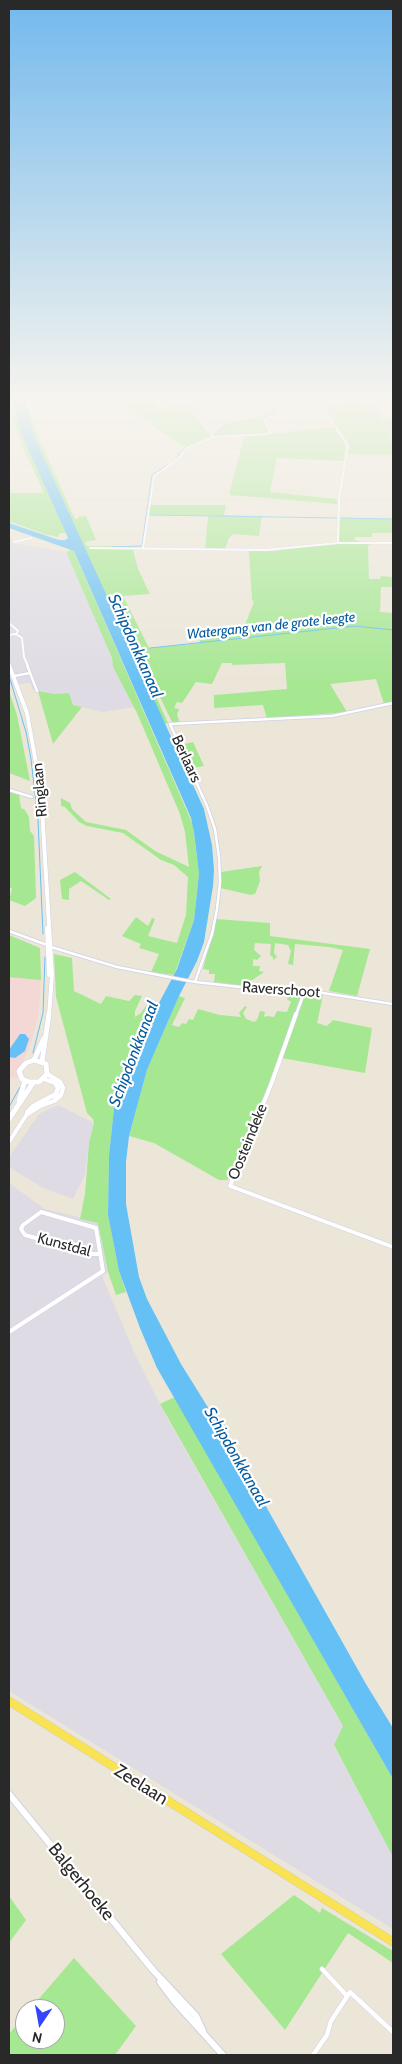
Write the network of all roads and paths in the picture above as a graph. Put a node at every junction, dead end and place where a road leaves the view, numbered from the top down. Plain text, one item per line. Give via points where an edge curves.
1 (151, 494) edge
2 (340, 494) edge
3 (31, 538) dead end
4 (338, 543) junction
5 (393, 543) edge
6 (9, 544) edge
7 (90, 548) dead end
8 (143, 548) junction
9 (9, 623) edge
10 (16, 634) junction
11 (9, 635) edge
12 (9, 665) edge
13 (30, 673) junction
14 (14, 676) junction
15 (37, 691) dead end
16 (393, 703) edge
17 (9, 790) edge
18 (32, 797) dead end
19 (48, 920) junction
20 (9, 931) edge
21 (49, 948) junction
22 (195, 982) junction
23 (305, 990) junction
24 (393, 1004) edge
25 (46, 1035) junction
26 (34, 1060) junction
27 (42, 1062) junction
28 (47, 1074) junction
29 (44, 1079) junction
30 (25, 1081) junction
31 (33, 1083) junction
32 (18, 1104) junction
33 (27, 1114) junction
34 (9, 1119) edge
35 (9, 1142) edge
36 (393, 1247) edge
37 (100, 1254) junction
38 (9, 1332) edge
39 (9, 1701) edge
40 (9, 1794) edge
41 (393, 1942) edge
42 (322, 1969) dead end
43 (348, 1994) junction
44 (393, 2032) edge
45 (223, 2055) edge
46 (313, 2055) edge

1 - 8 street
2 - 4 street
3 - 6 street
4 - 5 street
4 - 8 street via 266,550
7 - 8 street
9 - 10 street via 18,631
10 - 11 street
10 - 13 street via 22,638 22,650
12 - 14 main road, Ringlaan
13 - 14 street
13 - 15 street
14 - 19 main road, Ringlaan via 27,713 38,766
16 - 22 street, Berlaars via 332,716 170,724 208,806 219,856 217,909 207,951
17 - 18 street
19 - 21 main road, Ringlaan
19 - 21 main road, Ringlaan
20 - 21 street, Raverschoot
21 - 22 street, Raverschoot via 117,968
21 - 25 main road, Ringlaan via 51,981
22 - 23 street, Raverschoot
23 - 24 street, Raverschoot
23 - 36 street, Oosteindeke via 230,1186
25 - 26 main road, Ringlaan
25 - 27 main road, Ringlaan
26 - 27 main road
26 - 30 main road via 20,1068 19,1075
27 - 28 main road via 48,1068
28 - 29 main road
28 - 33 street via 60,1082 63,1088 61,1095
29 - 31 main road
29 - 33 street via 55,1083 58,1088 56,1094 33,1106
30 - 31 main road
30 - 32 main road
31 - 32 main road
32 - 34 main road
33 - 35 street
37 - 37 street, Kunstdal via 97,1230 92,1226 41,1212 21,1229 25,1235
37 - 38 street, Kunstdal via 103,1266 100,1275
39 - 41 main road, Zeelaan
40 - 45 main road, Balgerhoeke via 153,1970 169,1996
42 - 43 street
43 - 44 street
43 - 46 street

